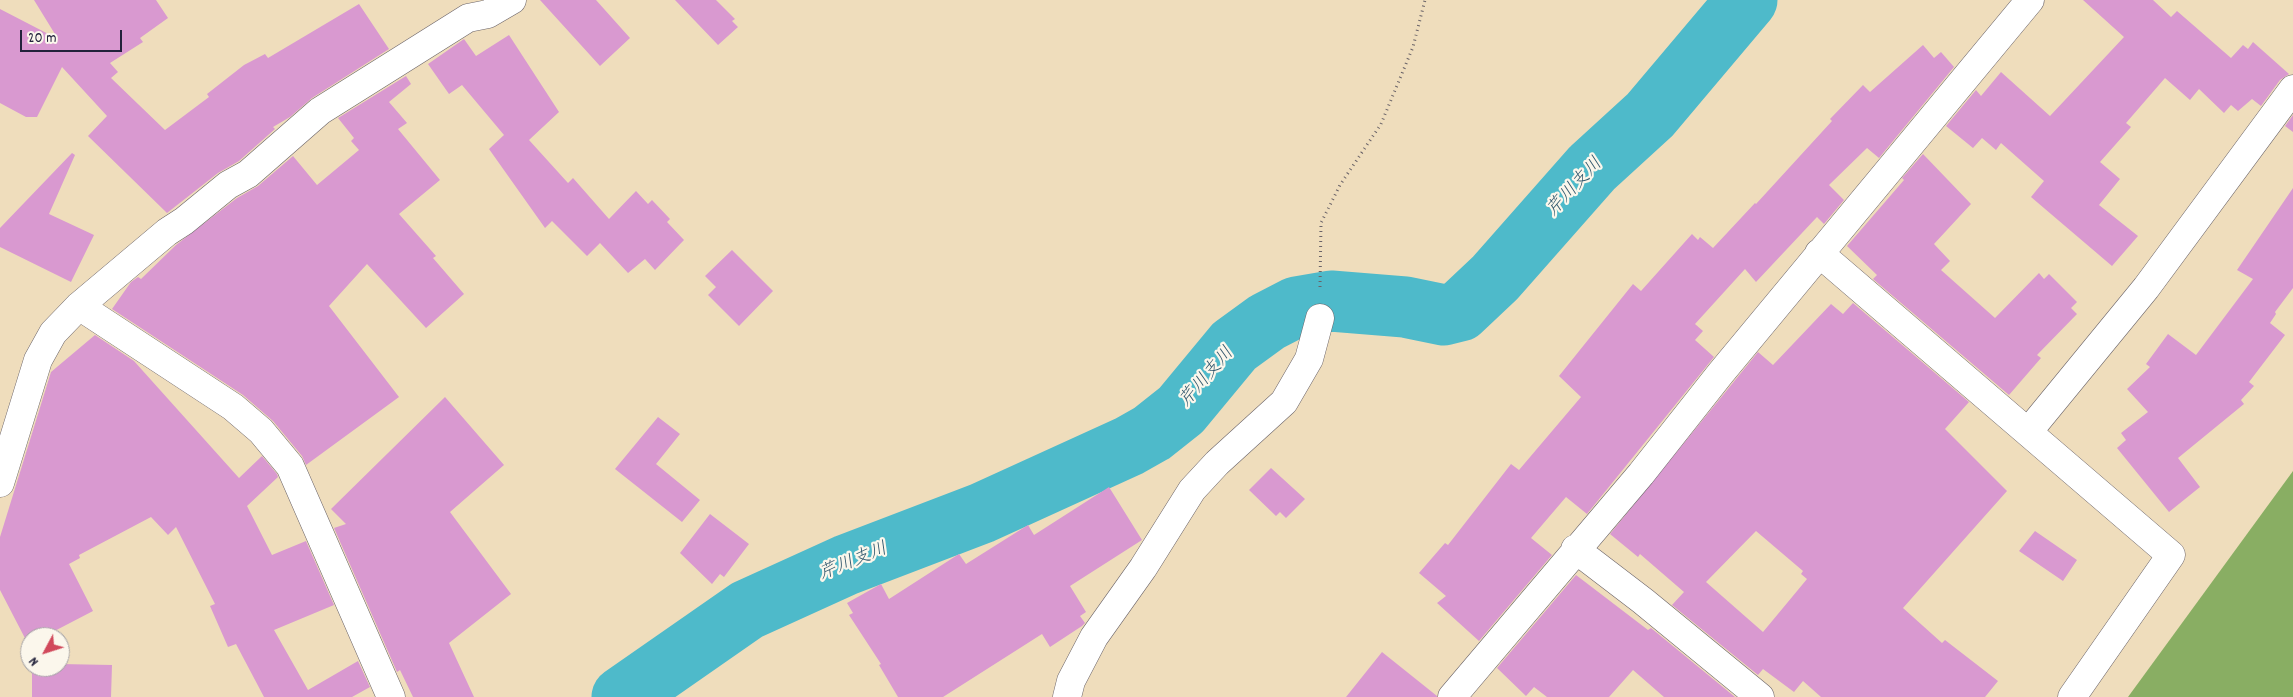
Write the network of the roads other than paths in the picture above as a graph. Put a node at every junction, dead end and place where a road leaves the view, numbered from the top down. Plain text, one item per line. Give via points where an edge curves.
1 (512, 0) edge
2 (2030, 0) edge
3 (2293, 89) edge
4 (1819, 253) junction
5 (79, 306) junction
6 (1320, 318) dead end
7 (2028, 432) junction
8 (0, 483) edge
9 (1576, 550) junction
10 (391, 697) edge
11 (1067, 697) edge
12 (1452, 697) edge
13 (1760, 697) edge
14 (2072, 697) edge

1 - 5 street via 488,14 468,18 320,111 248,174 228,184
2 - 4 street
3 - 7 street via 2146,288
4 - 7 street
4 - 9 street
5 - 8 street via 53,333 38,360
5 - 10 street via 233,407 260,431 290,466
6 - 11 street via 1309,359 1284,402 1192,490 1094,637 1071,681
7 - 14 street via 2171,555
9 - 12 street
9 - 13 street

